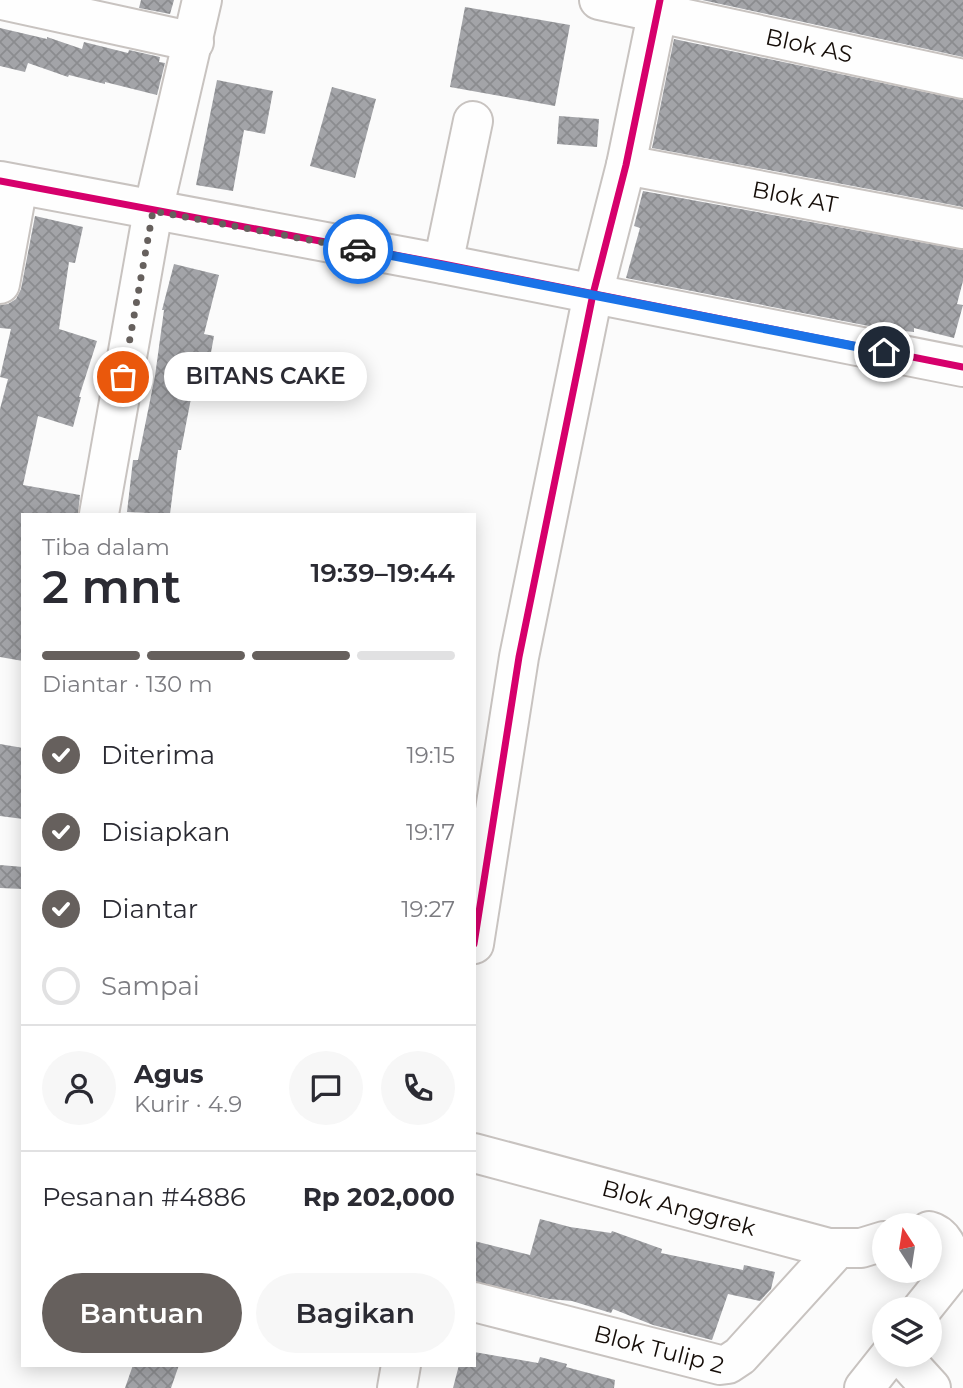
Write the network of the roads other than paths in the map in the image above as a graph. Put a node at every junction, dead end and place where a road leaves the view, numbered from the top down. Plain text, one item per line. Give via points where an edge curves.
1 (2, 0) edge
2 (202, 0) edge
3 (599, 0) edge
4 (658, 6) edge
5 (194, 42) junction
6 (963, 79) edge
7 (473, 121) dead end
8 (626, 164) junction
9 (9, 183) edge
10 (153, 211) junction
11 (963, 229) edge
12 (443, 264) junction
13 (0, 284) edge
14 (593, 294) junction
15 (963, 368) edge
16 (99, 513) edge
17 (476, 931) edge
18 (476, 1154) edge
19 (942, 1240) edge
20 (872, 1245) edge
21 (838, 1248) junction
22 (959, 1262) edge
23 (931, 1297) edge
24 (476, 1303) edge
25 (401, 1367) edge
26 (881, 1367) edge
27 (912, 1367) edge
28 (397, 1388) edge
29 (864, 1388) edge
30 (931, 1388) edge

1 - 5 street
2 - 5 street
3 - 4 street, Blok AS
4 - 6 street, Blok AS
4 - 8 street
5 - 10 street
7 - 12 street
8 - 11 street, Blok AT
8 - 14 street
9 - 10 street
9 - 13 street
10 - 12 street
10 - 16 street
12 - 14 street
14 - 15 street
14 - 17 street via 519,657
18 - 21 street, Blok Anggrek
19 - 22 street
20 - 21 street, Blok Anggrek
21 - 24 street, Blok Tulip 2 via 728,1364
22 - 23 street
25 - 28 street
26 - 29 street
27 - 30 street

